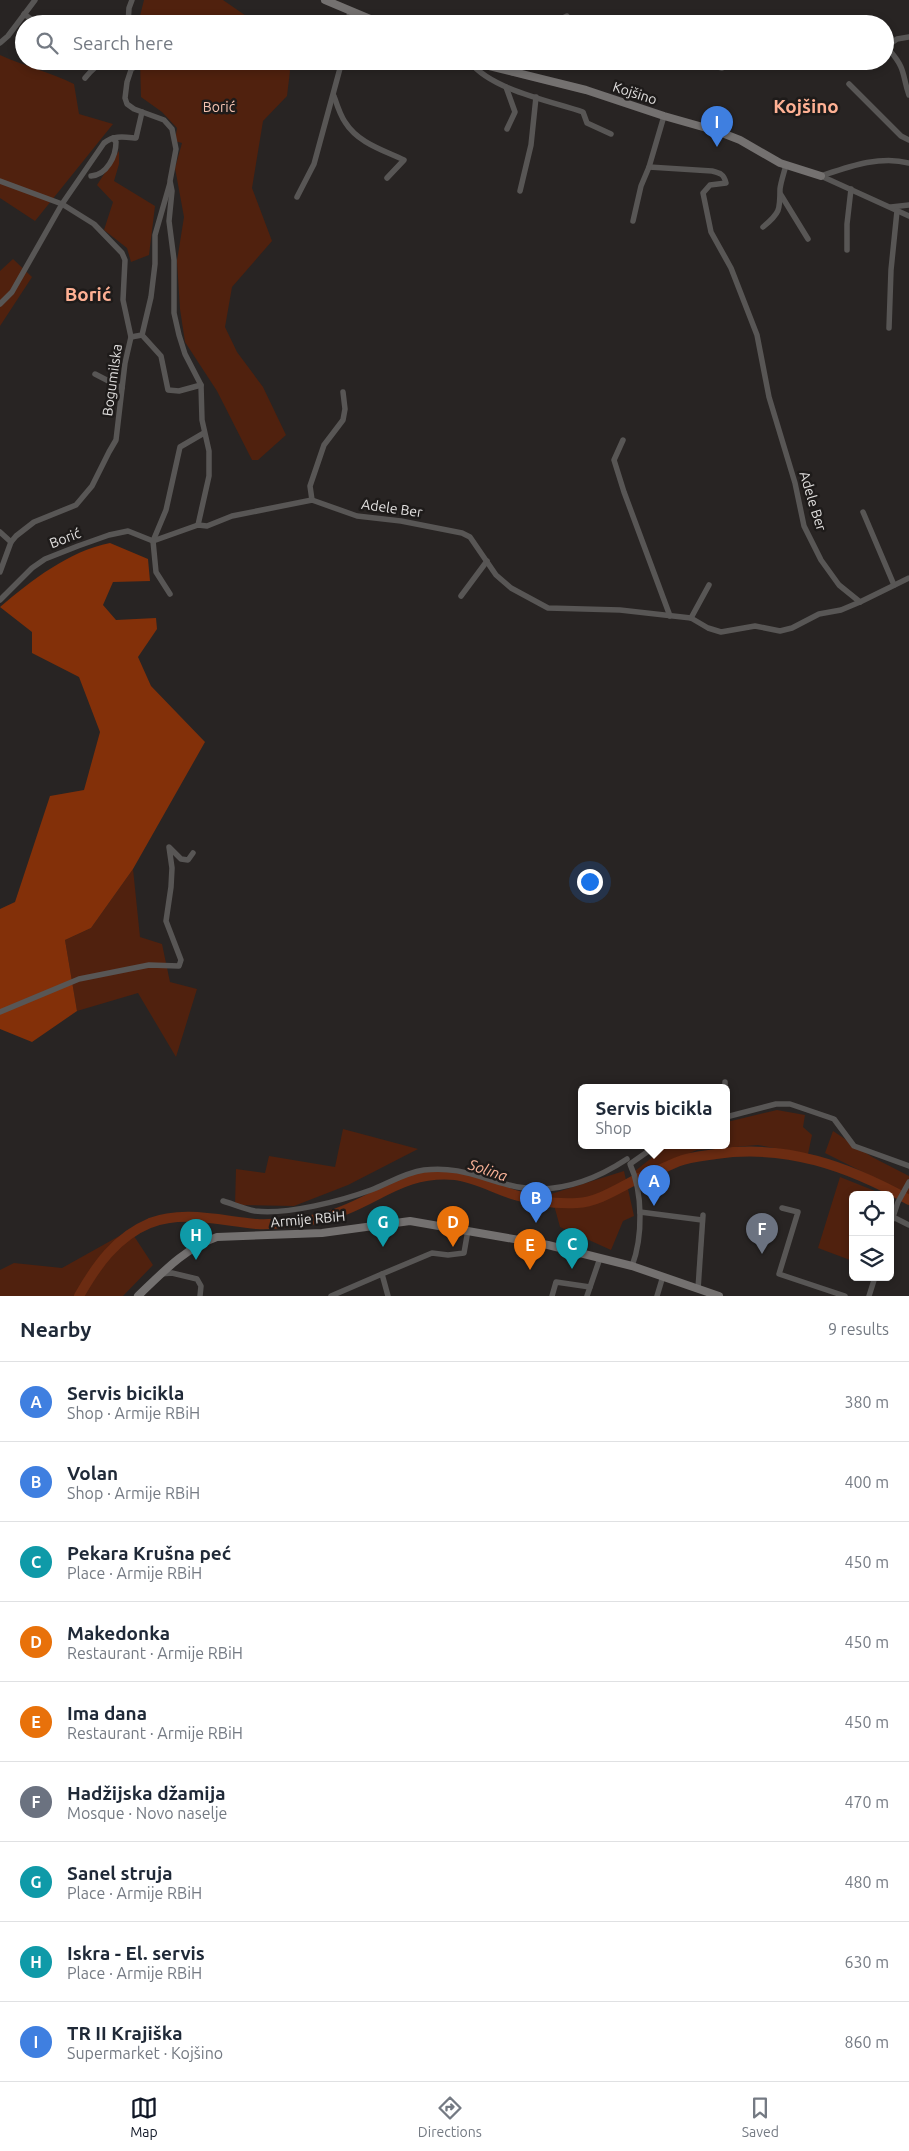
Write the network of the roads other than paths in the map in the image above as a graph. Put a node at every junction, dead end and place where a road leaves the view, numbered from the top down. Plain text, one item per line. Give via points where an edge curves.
1 (35, 0) edge
2 (132, 0) edge
3 (325, 0) edge
4 (340, 3) edge
5 (350, 10) junction
6 (24, 14) edge
7 (129, 15) edge
8 (349, 15) edge
9 (361, 15) edge
10 (15, 26) edge
11 (909, 37) edge
12 (894, 41) edge
13 (0, 43) edge
14 (894, 55) edge
15 (92, 70) edge
16 (132, 70) edge
17 (340, 70) edge
18 (476, 70) edge
19 (499, 70) edge
20 (515, 70) edge
21 (514, 74) junction
22 (86, 78) dead end
23 (849, 84) dead end
24 (506, 87) junction
25 (909, 95) edge
26 (334, 96) junction
27 (536, 97) junction
28 (142, 112) junction
29 (664, 116) junction
30 (506, 129) dead end
31 (611, 134) dead end
32 (113, 138) junction
33 (909, 140) edge
34 (909, 163) edge
35 (786, 165) junction
36 (649, 167) junction
37 (91, 176) dead end
38 (821, 176) junction
39 (387, 178) dead end
40 (0, 181) edge
41 (170, 181) junction
42 (851, 189) junction
43 (520, 191) dead end
44 (781, 195) junction
45 (297, 196) dead end
46 (62, 204) junction
47 (909, 205) edge
48 (891, 207) junction
49 (897, 211) junction
50 (909, 216) edge
51 (633, 221) dead end
52 (764, 227) dead end
53 (808, 239) dead end
54 (847, 250) dead end
55 (0, 304) edge
56 (889, 328) dead end
57 (142, 335) junction
58 (131, 337) junction
59 (95, 374) dead end
60 (201, 386) junction
61 (122, 388) junction
62 (343, 392) dead end
63 (204, 433) junction
64 (623, 440) dead end
65 (312, 500) junction
66 (863, 512) dead end
67 (198, 525) junction
68 (0, 532) edge
69 (153, 541) junction
70 (11, 542) junction
71 (486, 562) junction
72 (0, 572) edge
73 (909, 578) edge
74 (709, 585) dead end
75 (894, 585) junction
76 (170, 594) dead end
77 (460, 596) dead end
78 (0, 600) edge
79 (860, 602) junction
80 (670, 616) junction
81 (691, 618) junction
82 (193, 852) dead end
83 (0, 1012) edge
84 (730, 1117) edge
85 (651, 1149) edge
86 (630, 1164) junction
87 (909, 1166) edge
88 (908, 1183) edge
89 (223, 1200) dead end
90 (782, 1208) dead end
91 (894, 1211) edge
92 (640, 1212) junction
93 (894, 1217) edge
94 (909, 1225) edge
95 (468, 1230) junction
96 (600, 1258) junction
97 (632, 1266) junction
98 (160, 1274) junction
99 (382, 1274) junction
100 (663, 1276) junction
101 (874, 1281) edge
102 (590, 1288) junction
103 (703, 1292) edge
104 (138, 1296) edge
105 (200, 1296) edge
106 (330, 1296) edge
107 (388, 1296) edge
108 (552, 1296) edge
109 (587, 1296) edge
110 (657, 1296) edge
111 (718, 1296) edge
112 (845, 1296) edge
113 (869, 1296) edge

1 - 6 street
2 - 7 street
3 - 4 main road
4 - 5 main road
5 - 8 street
5 - 9 main road
10 - 13 street
11 - 12 street
14 - 25 street via 904,72
15 - 22 street
16 - 28 street via 125,98 127,104
17 - 26 street
18 - 24 street, Kojšino
19 - 21 main road, Kojšino
20 - 21 street
21 - 29 main road, Kojšino via 586,90
23 - 33 street
24 - 27 street, Kojšino
24 - 30 street via 515,112
26 - 39 street via 351,131 372,147 404,160
26 - 45 street via 314,164
27 - 31 street, Kojšino via 583,112 587,123
27 - 43 street via 531,145
28 - 32 street via 136,138
28 - 41 street via 164,120 172,129 176,149
29 - 35 main road, Kojšino via 740,140
29 - 36 street
32 - 37 street via 116,142 114,156 102,173
32 - 46 street via 104,144
34 - 38 street via 900,160 863,163
35 - 38 main road, Kojšino
35 - 44 street
36 - 51 street
36 - 79 street, Adele Ber via 712,171 725,177 726,183 710,185 703,193 708,220 743,295 757,334 769,397 804,526 839,586
38 - 42 street, Kojšino
40 - 46 street, Bogumilska
41 - 57 street via 155,236 151,298
41 - 60 street via 174,313 185,354
42 - 48 street, Kojšino
42 - 54 street
44 - 52 street via 780,208
44 - 53 street
46 - 55 street via 12,292
46 - 58 street, Bogumilska via 94,224 122,253 125,260 124,300
47 - 48 street
48 - 49 street, Kojšino
49 - 50 street, Kojšino
49 - 56 street
57 - 58 street
57 - 60 street via 161,356 168,390
58 - 61 street, Bogumilska
59 - 61 street
60 - 63 street
61 - 70 street, Bogumilska via 116,440 92,486 76,504 34,522
62 - 65 street via 343,420 324,445 310,486
63 - 67 street via 209,451 209,476
63 - 69 street via 180,447 166,510
64 - 80 street via 614,460
65 - 67 street via 232,516 207,526
65 - 71 street, Adele Ber via 357,516 462,533 470,537
66 - 75 street
67 - 69 street
68 - 70 street
69 - 76 street via 156,572
69 - 78 street, Borić via 128,531 78,546 45,559 32,568
70 - 72 street, Bogumilska
71 - 77 street
71 - 80 street, Adele Ber via 511,588 548,608 620,610
73 - 75 street, Adele Ber
74 - 81 street
75 - 79 street, Adele Ber
79 - 81 street, Adele Ber via 819,614 780,631 754,626 721,632
80 - 81 street, Adele Ber
82 - 83 street via 188,860 181,859 169,847 172,868 166,921 181,960 179,966 149,965 78,979
84 - 87 street via 776,1104 790,1104 834,1119 854,1146
85 - 86 street
86 - 89 street via 584,1181 542,1190 445,1169 423,1170 371,1190 297,1209 255,1210
86 - 92 street via 639,1190
88 - 91 street
90 - 112 street via 798,1212 779,1274
92 - 97 street
92 - 103 street via 703,1218
93 - 94 street
95 - 96 main road, Armije RBiH
95 - 98 main road, Armije RBiH via 410,1221 322,1233 217,1237 202,1242
95 - 99 street via 464,1253 432,1253
96 - 97 main road, Armije RBiH
96 - 102 street
97 - 100 main road, Armije RBiH
98 - 104 main road, Armije RBiH
98 - 105 street via 172,1273 196,1279 201,1286
99 - 106 street
99 - 107 street
100 - 103 main road, Armije RBiH
100 - 110 street
101 - 113 street
102 - 108 street via 556,1282
102 - 109 street
103 - 111 main road, Armije RBiH

